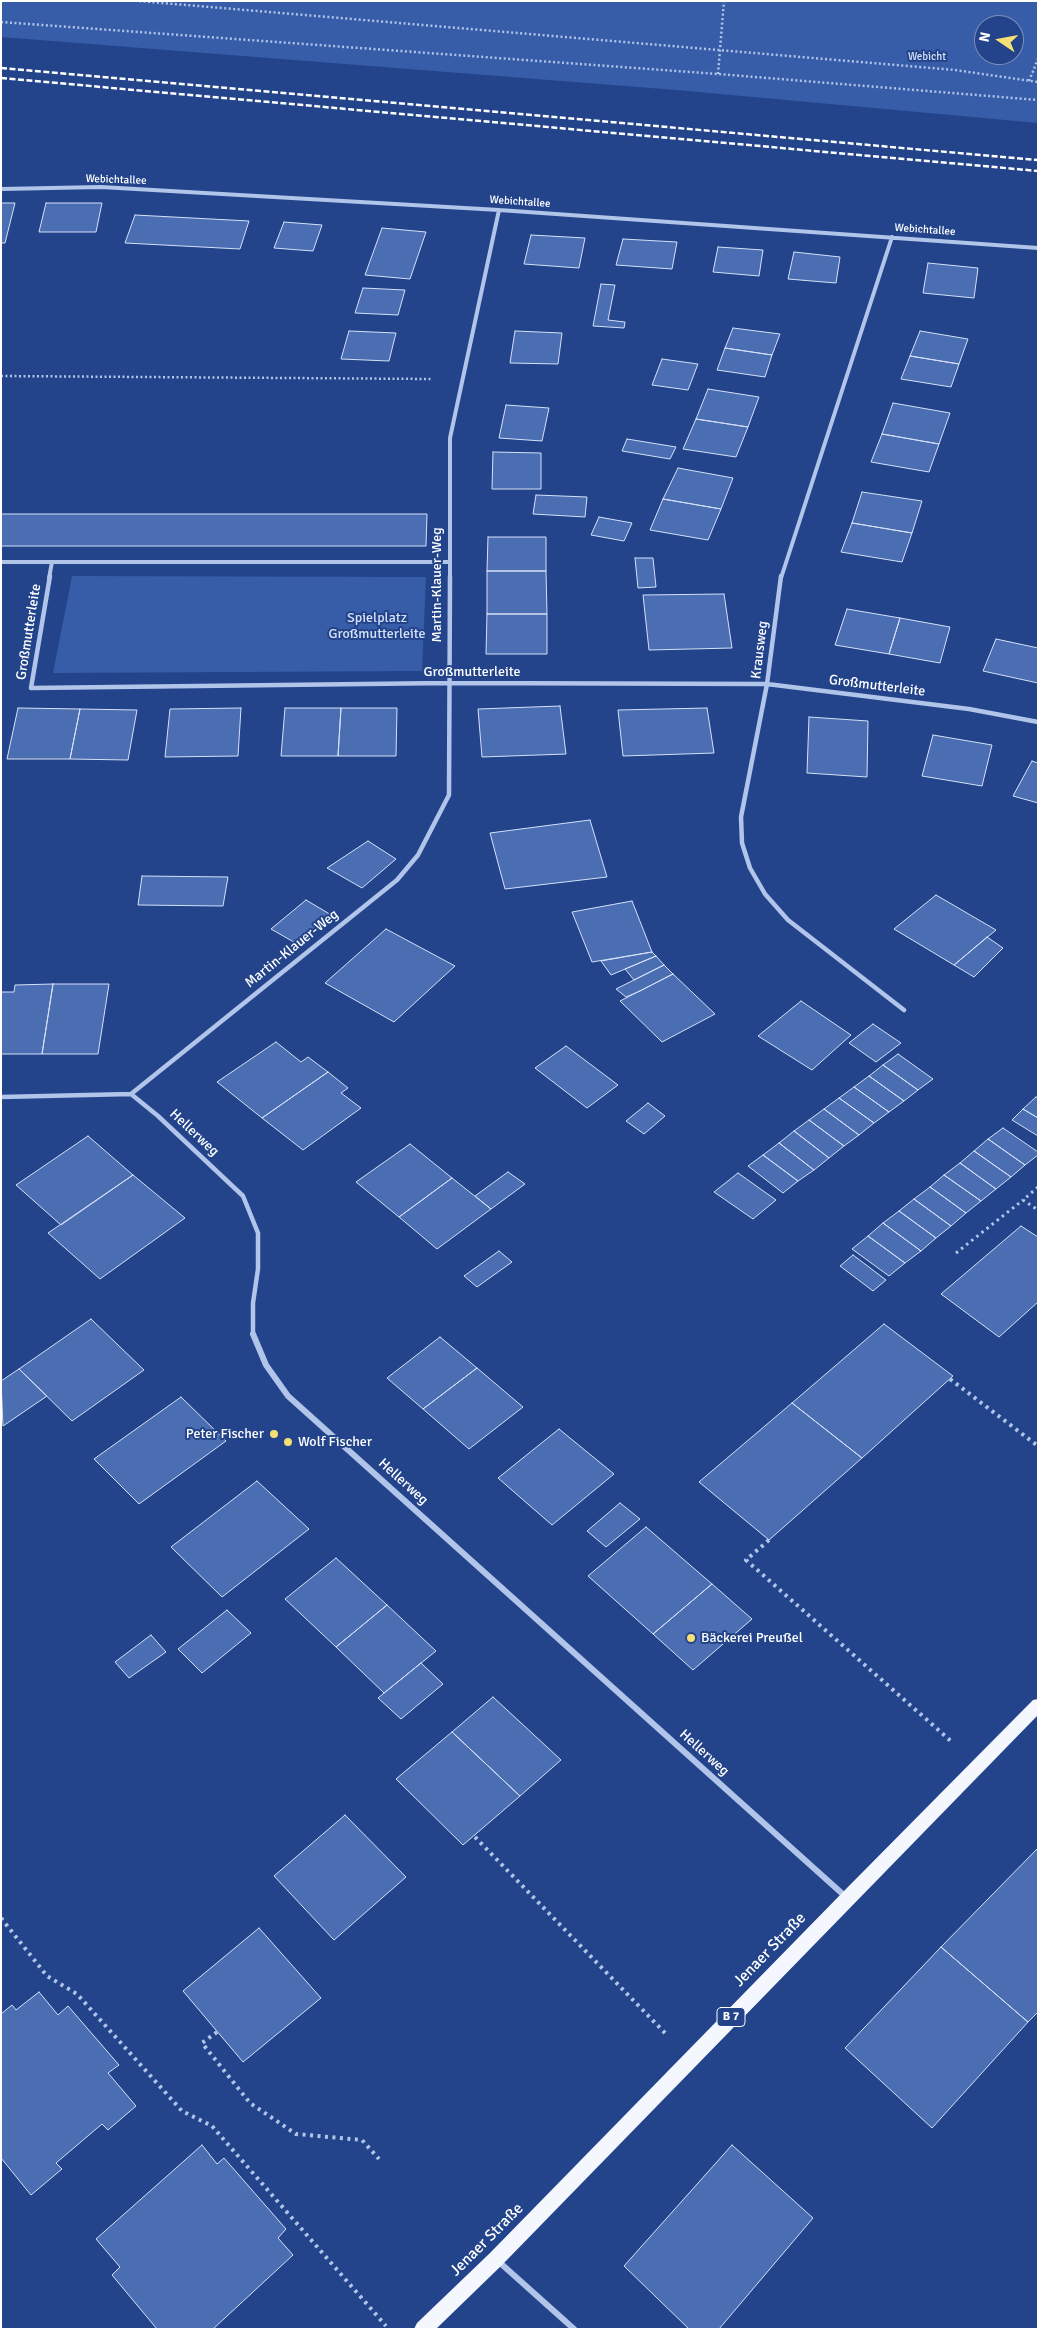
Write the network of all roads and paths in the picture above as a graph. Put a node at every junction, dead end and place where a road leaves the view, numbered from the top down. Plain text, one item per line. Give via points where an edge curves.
1 (139, 1) edge
2 (724, 1) edge
3 (1, 22) edge
4 (720, 49) junction
5 (1038, 58) edge
6 (718, 74) junction
7 (1029, 81) junction
8 (1038, 82) edge
9 (1038, 100) edge
10 (1, 189) edge
11 (499, 210) junction
12 (892, 237) junction
13 (1038, 248) edge
14 (1, 376) edge
15 (463, 379) junction
16 (1, 562) edge
17 (52, 562) junction
18 (448, 562) junction
19 (448, 683) junction
20 (767, 684) junction
21 (1038, 722) edge
22 (904, 1010) dead end
23 (131, 1094) junction
24 (1, 1097) edge
25 (1038, 1187) edge
26 (1023, 1200) junction
27 (1038, 1210) edge
28 (956, 1253) dead end
29 (950, 1379) dead end
30 (1038, 1446) edge
31 (769, 1540) dead end
32 (1038, 1705) edge
33 (978, 1766) junction
34 (474, 1836) dead end
35 (847, 1898) junction
36 (1, 1918) edge
37 (217, 2032) dead end
38 (690, 2059) junction
39 (379, 2159) dead end
40 (496, 2259) junction
41 (388, 2329) edge
42 (423, 2329) edge
43 (574, 2329) edge

1 - 4 path
2 - 4 path
3 - 6 path
4 - 6 path
4 - 7 path via 955,70
5 - 7 path
6 - 9 path
7 - 8 path
10 - 11 street, Webichtallee via 101,187
11 - 12 street, Webichtallee
11 - 15 street, Martin-Klauer-Weg
12 - 13 street, Webichtallee
12 - 20 street, Krausweg via 782,570
14 - 15 path
15 - 18 street, Martin-Klauer-Weg via 450,438
16 - 17 street
17 - 18 street
17 - 19 street, Großmutterleite via 31,688
18 - 19 street, Martin-Klauer-Weg
19 - 20 street, Großmutterleite
19 - 23 street, Martin-Klauer-Weg via 449,795 418,855 397,880
20 - 21 street, Großmutterleite via 969,709
20 - 22 street, Krausweg via 741,817 742,843 750,868 764,894 788,920
23 - 24 street
23 - 35 street, Hellerweg via 243,1196 258,1233 253,1336 266,1365 288,1396
25 - 26 path
26 - 27 path
26 - 28 path
29 - 30 path
31 - 33 path via 746,1560
32 - 33 main road, Jenaer Straße / B 7
33 - 35 main road, Jenaer Straße / B 7
34 - 38 path
35 - 38 main road, Jenaer Straße / B 7
36 - 41 path via 47,1976 77,1994 182,2111 212,2126
37 - 39 path via 202,2043 250,2103 296,2134 362,2140
38 - 40 main road, Jenaer Straße / B 7
40 - 42 main road, Jenaer Straße / B 7
40 - 43 street

